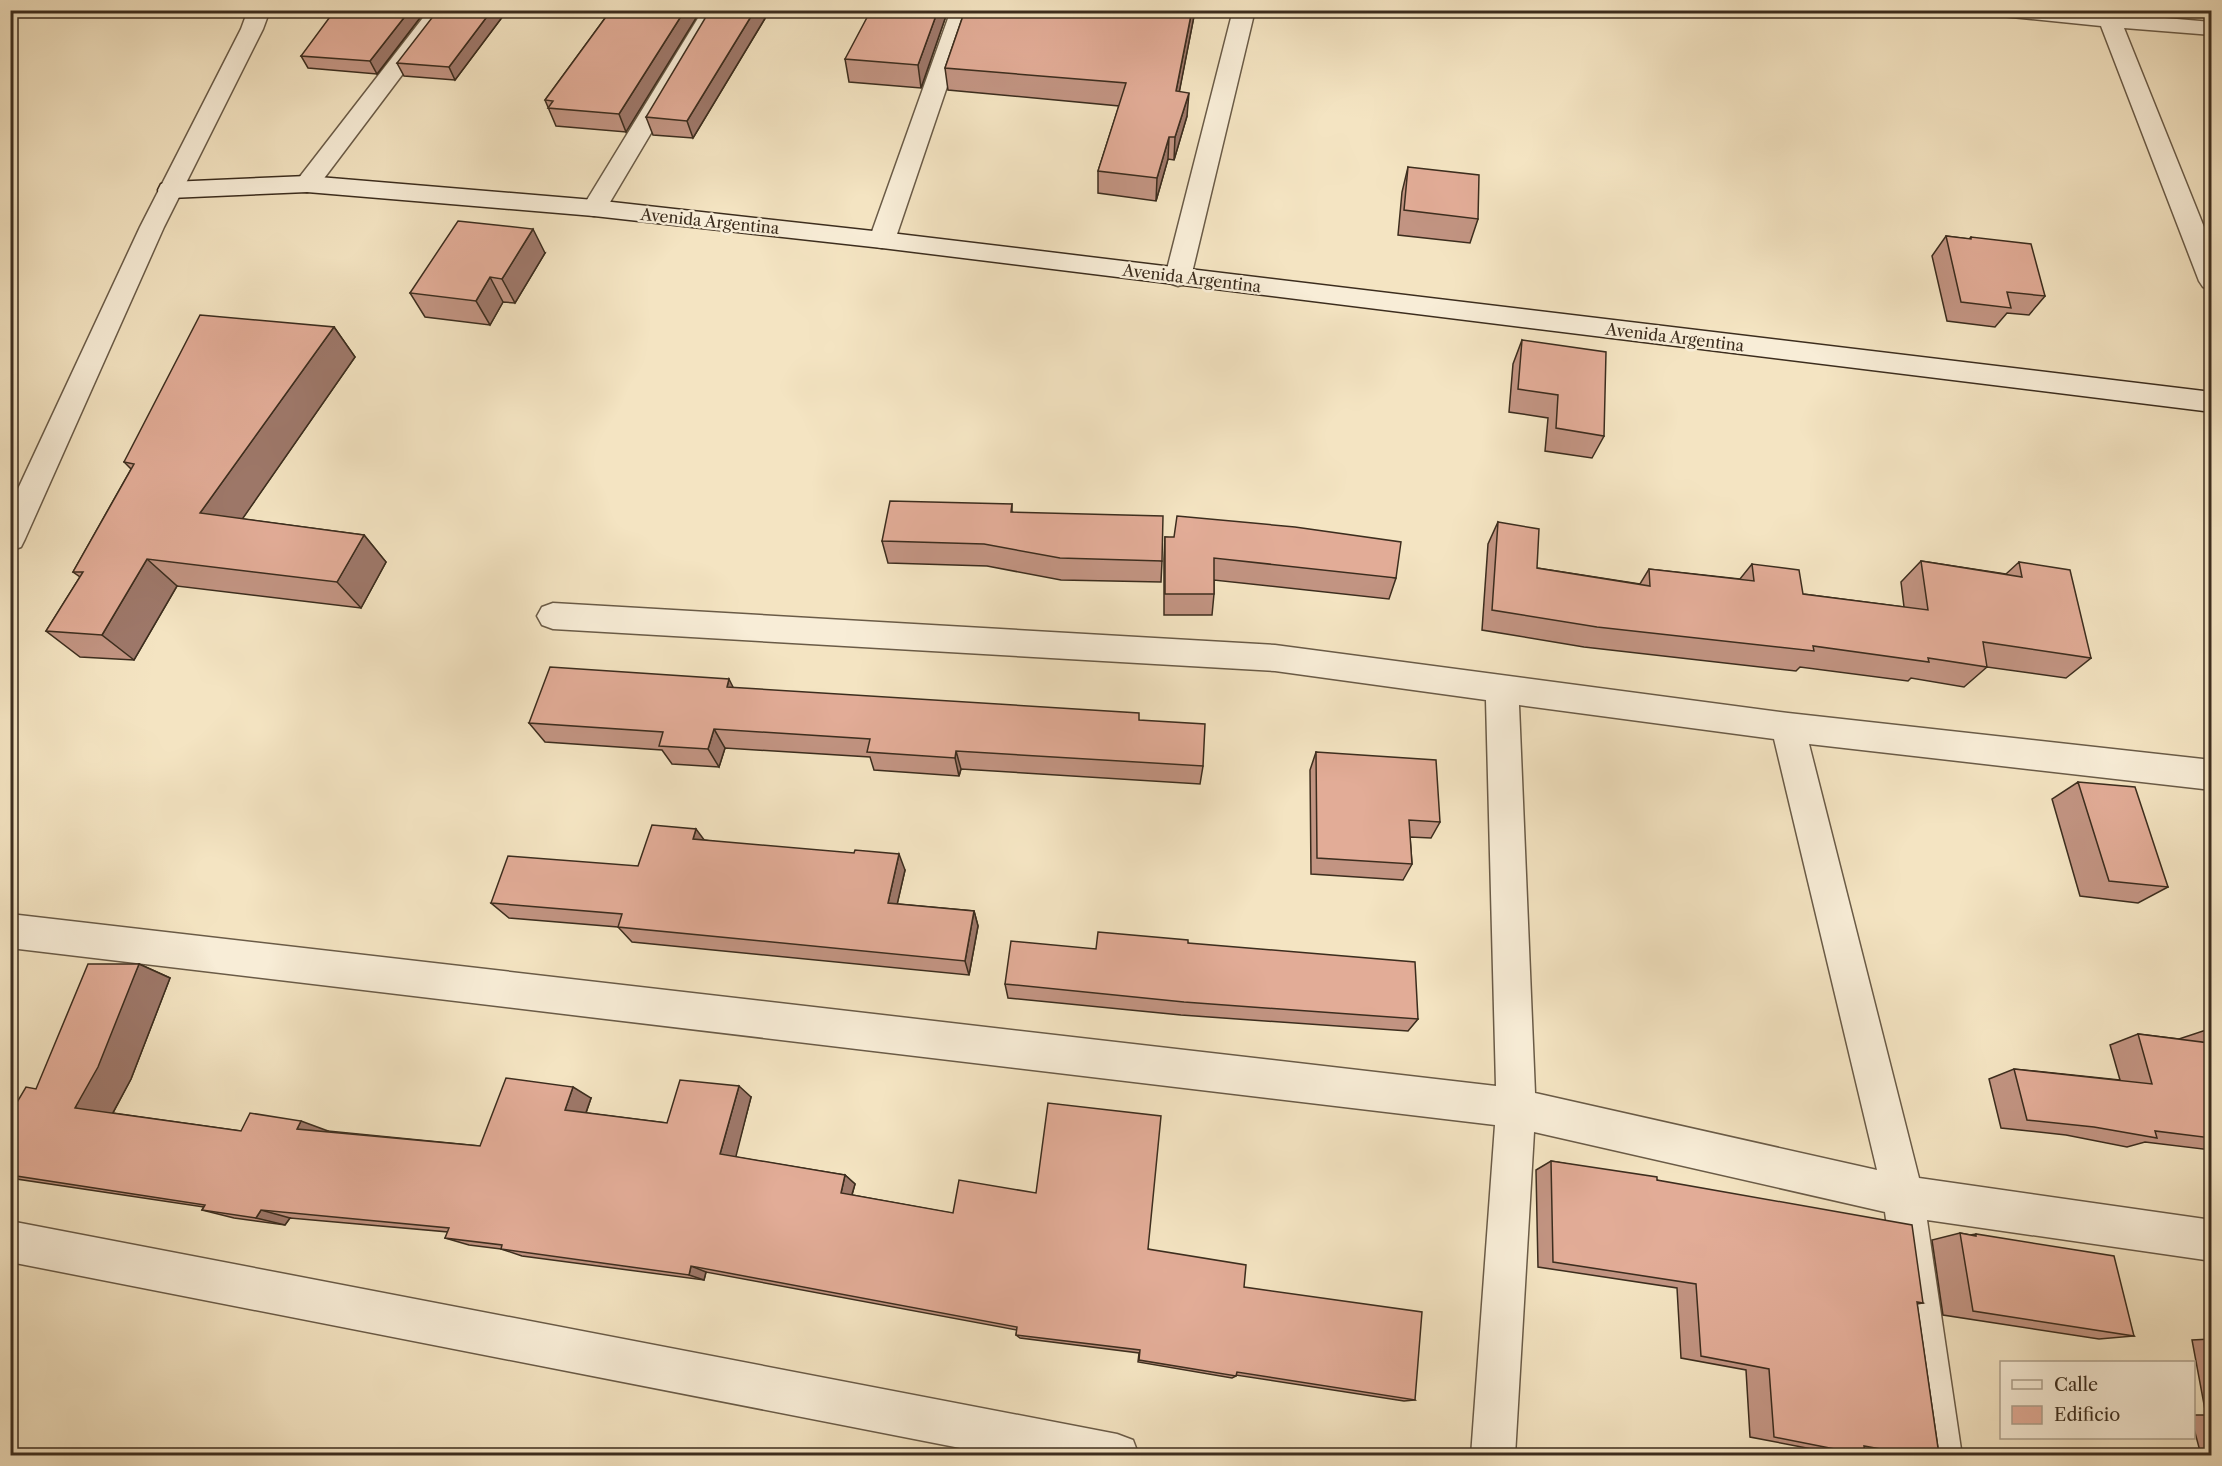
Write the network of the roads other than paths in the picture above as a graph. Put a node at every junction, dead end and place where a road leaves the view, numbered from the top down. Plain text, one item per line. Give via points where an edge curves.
1 (259, 10) edge
2 (441, 10) edge
3 (714, 10) edge
4 (962, 10) edge
5 (1244, 10) edge
6 (2001, 10) edge
7 (2108, 16) edge
8 (2211, 29) edge
9 (307, 184) junction
10 (170, 190) junction
11 (594, 208) junction
12 (882, 240) junction
13 (1178, 277) junction
14 (2211, 281) edge
15 (2211, 402) edge
16 (10, 539) edge
17 (553, 616) dead end
18 (1502, 688) junction
19 (1788, 727) junction
20 (2211, 775) edge
21 (10, 931) edge
22 (1516, 1108) junction
23 (1903, 1196) junction
24 (10, 1241) edge
25 (2211, 1241) edge
26 (1110, 1455) edge
27 (1493, 1455) edge
28 (1940, 1455) edge

1 - 10 street
2 - 9 street
3 - 11 street
4 - 12 street
5 - 13 street
6 - 7 street
7 - 8 street
7 - 14 street
9 - 10 street, Avenida Argentina
9 - 11 street, Avenida Argentina
10 - 16 street
11 - 12 street, Avenida Argentina
12 - 13 street, Avenida Argentina
13 - 15 street, Avenida Argentina
17 - 18 street via 1275,658
18 - 19 street
18 - 22 street
19 - 20 street
19 - 23 street
21 - 22 street
22 - 23 street
22 - 27 street
23 - 25 street
23 - 28 street
24 - 26 street

